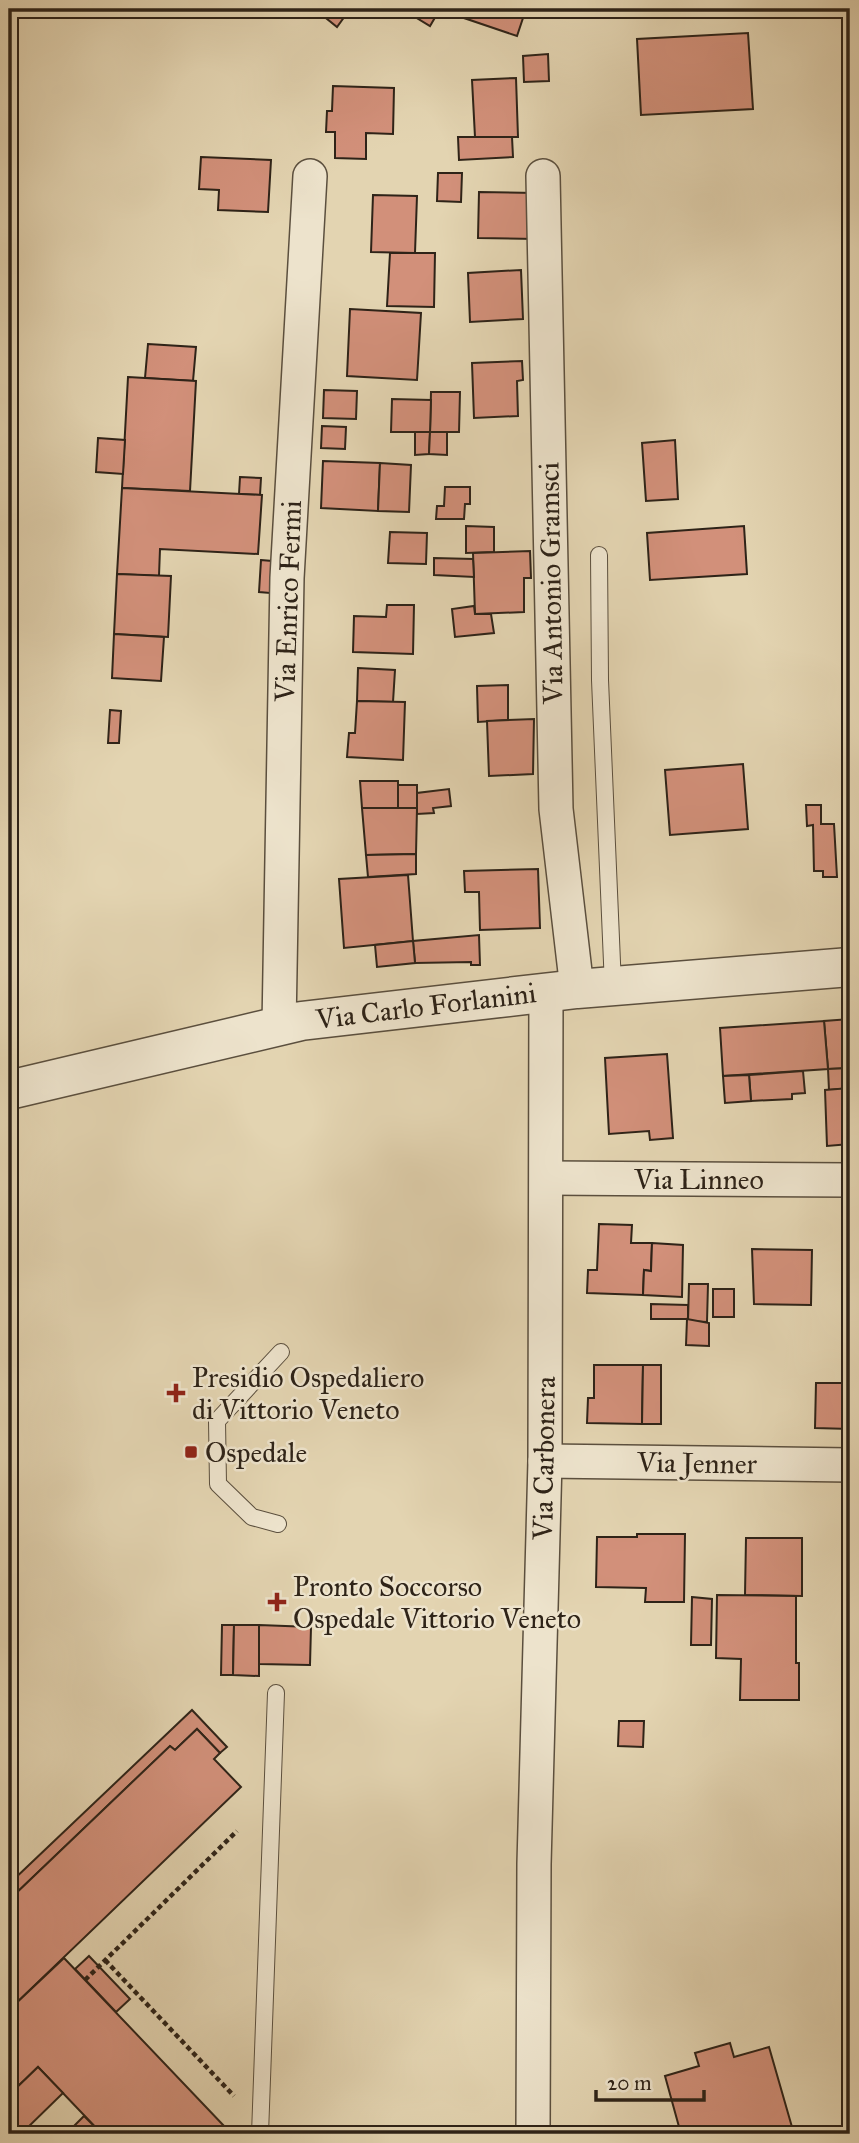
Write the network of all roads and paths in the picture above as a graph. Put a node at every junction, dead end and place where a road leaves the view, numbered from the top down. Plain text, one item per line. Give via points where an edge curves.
1 (310, 176) dead end
2 (543, 176) dead end
3 (599, 555) dead end
4 (850, 967) edge
5 (579, 989) junction
6 (279, 1026) junction
7 (9, 1090) edge
8 (547, 1178) junction
9 (850, 1180) edge
10 (281, 1352) dead end
11 (545, 1461) junction
12 (850, 1465) edge
13 (278, 1524) dead end
14 (276, 1693) dead end
15 (237, 1831) dead end
16 (105, 1960) junction
17 (85, 1980) dead end
18 (260, 2129) edge
19 (533, 2134) edge

1 - 6 street, Via Enrico Fermi via 288,578
2 - 5 street, Via Antonio Gramsci via 556,809
3 - 5 lane via 600,680
4 - 5 street, Via Carlo Forlanini
5 - 6 street, Via Carlo Forlanini
5 - 8 street, Via Carbonera
6 - 7 street, Via Carlo Forlanini
8 - 9 street, Via Linneo
8 - 11 street, Via Carbonera
10 - 13 lane via 217,1421 218,1484 252,1517
11 - 12 street, Via Jenner
11 - 19 street, Via Carbonera via 534,1864
14 - 18 lane
15 - 16 path
16 - 17 path
16 - 18 path

